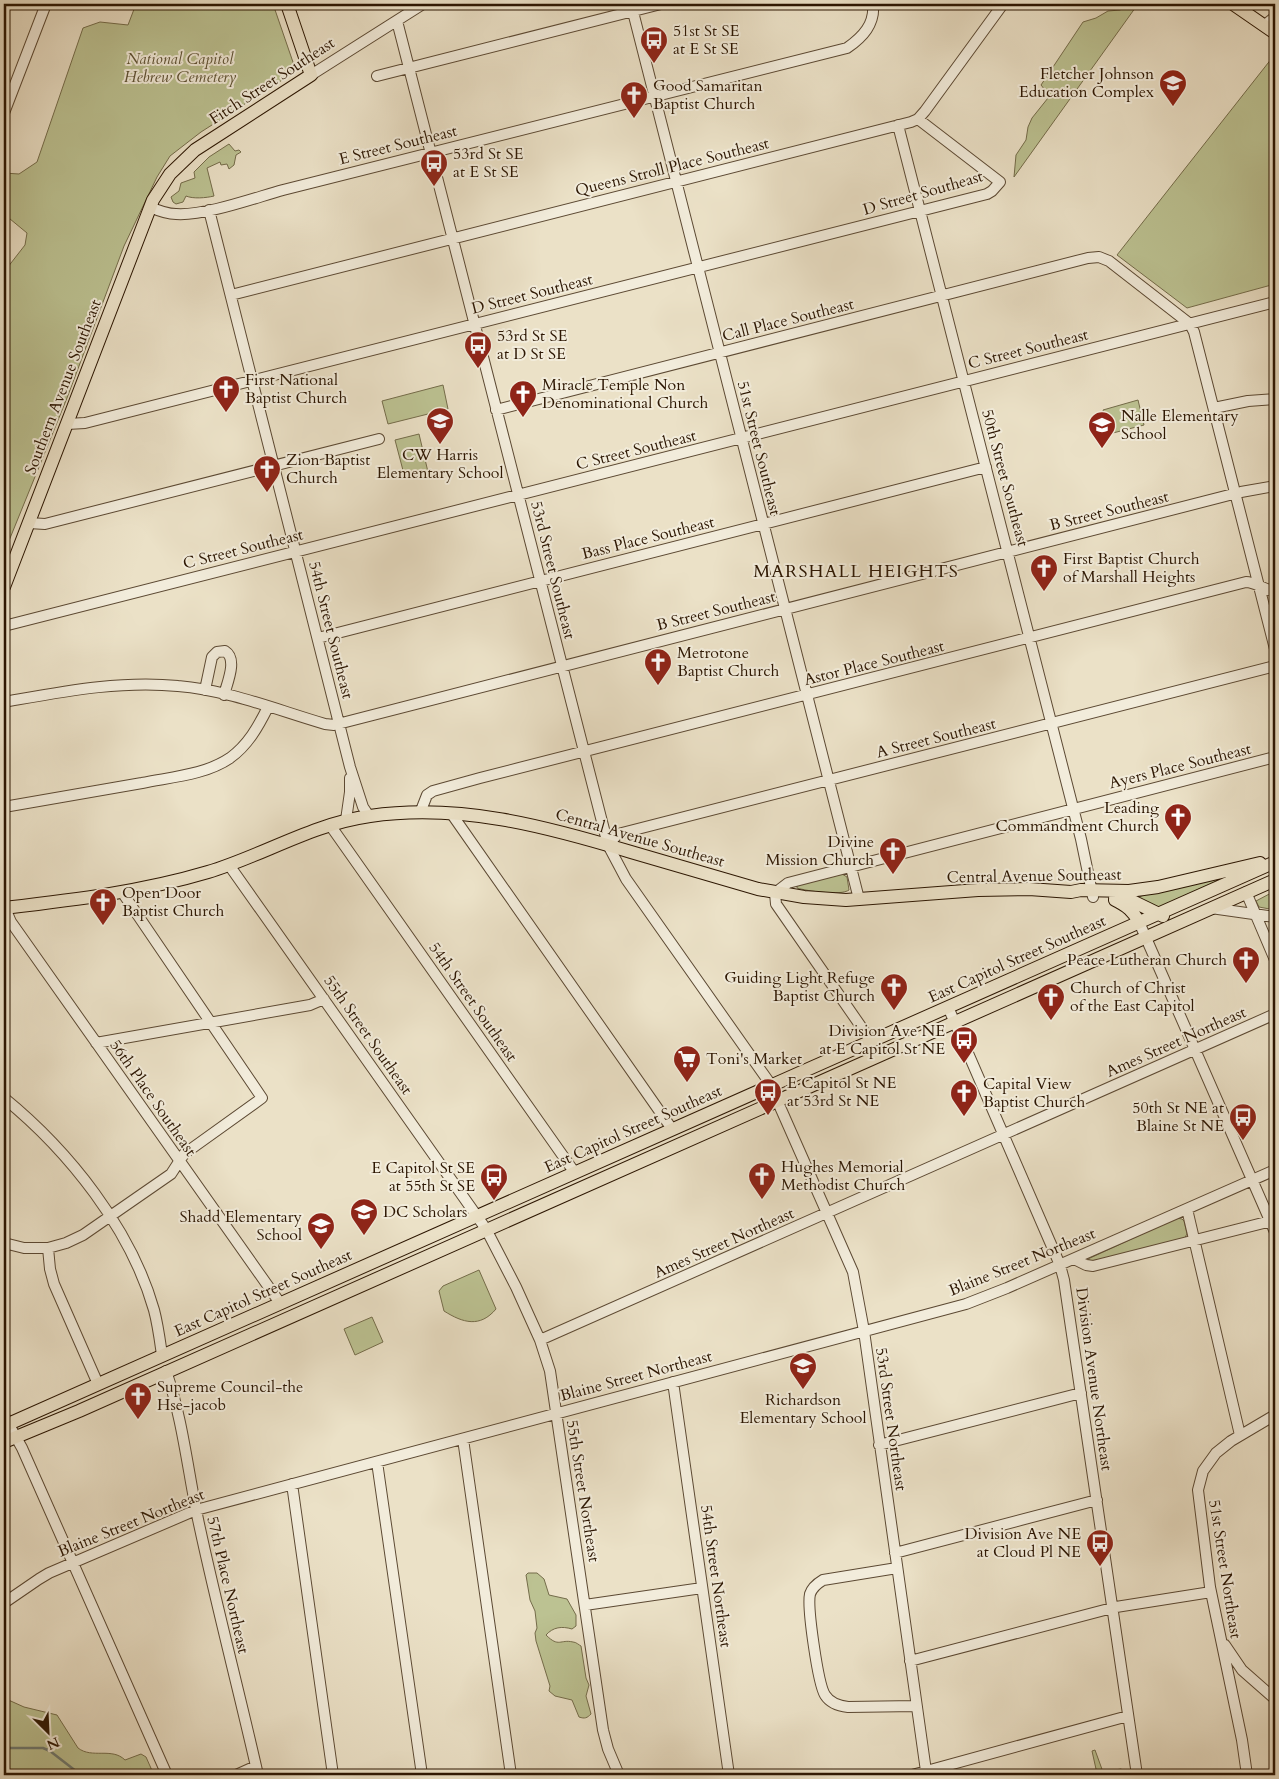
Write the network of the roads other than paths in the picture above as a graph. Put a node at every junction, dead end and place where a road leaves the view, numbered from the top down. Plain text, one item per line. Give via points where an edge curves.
1 (46, 4) edge
2 (287, 4) edge
3 (423, 4) edge
4 (661, 4) edge
5 (873, 4) edge
6 (1003, 4) edge
7 (1233, 4) edge
8 (631, 7) edge
9 (396, 21) junction
10 (1272, 25) edge
11 (409, 67) junction
12 (311, 75) junction
13 (377, 76) dead end
14 (654, 96) junction
15 (4, 113) edge
16 (918, 118) junction
17 (898, 125) junction
18 (431, 152) junction
19 (676, 182) junction
20 (151, 204) junction
21 (209, 210) junction
22 (920, 210) junction
23 (452, 238) junction
24 (698, 267) junction
25 (231, 295) junction
26 (942, 296) junction
27 (1275, 302) edge
28 (475, 324) junction
29 (1190, 324) junction
30 (720, 353) junction
31 (252, 380) junction
32 (964, 381) junction
33 (1275, 398) edge
34 (1214, 408) junction
35 (496, 410) junction
36 (66, 424) junction
37 (742, 438) junction
38 (379, 439) dead end
39 (274, 467) junction
40 (986, 467) junction
41 (1275, 486) edge
42 (1236, 494) junction
43 (518, 495) junction
44 (28, 523) junction
45 (763, 524) junction
46 (296, 552) junction
47 (1008, 552) junction
48 (540, 581) junction
49 (4, 587) edge
50 (1260, 588) junction
51 (1275, 591) edge
52 (785, 609) junction
53 (4, 626) edge
54 (318, 638) junction
55 (1030, 639) junction
56 (1275, 648) edge
57 (562, 666) junction
58 (1275, 666) edge
59 (205, 690) junction
60 (224, 695) junction
61 (806, 696) junction
62 (4, 702) edge
63 (268, 707) junction
64 (339, 723) junction
65 (1051, 724) junction
66 (584, 752) junction
67 (1275, 757) edge
68 (350, 767) junction
69 (828, 781) junction
70 (4, 807) edge
71 (1073, 809) junction
72 (420, 813) junction
73 (451, 813) junction
74 (369, 816) junction
75 (346, 820) junction
76 (330, 825) junction
77 (608, 845) junction
78 (1275, 861) edge
79 (229, 865) junction
80 (850, 866) junction
81 (1275, 880) edge
82 (122, 892) junction
83 (1246, 892) junction
84 (775, 893) junction
85 (1093, 894) junction
86 (1108, 898) junction
87 (859, 899) junction
88 (4, 908) edge
89 (1210, 908) junction
90 (1158, 914) junction
91 (1257, 915) junction
92 (1275, 917) edge
93 (1186, 919) junction
94 (1139, 922) junction
95 (1145, 937) junction
96 (1275, 960) edge
97 (324, 999) junction
98 (948, 1007) junction
99 (1275, 1014) edge
100 (954, 1022) junction
101 (211, 1023) junction
102 (871, 1041) junction
103 (96, 1044) junction
104 (1196, 1049) junction
105 (771, 1086) junction
106 (4, 1098) edge
107 (778, 1100) junction
108 (672, 1130) junction
109 (1003, 1135) junction
110 (179, 1162) junction
111 (1275, 1170) edge
112 (575, 1173) junction
113 (1253, 1179) junction
114 (1187, 1208) junction
115 (828, 1213) junction
116 (110, 1217) junction
117 (1273, 1220) edge
118 (482, 1222) junction
119 (1275, 1232) edge
120 (1195, 1240) junction
121 (4, 1243) edge
122 (48, 1248) junction
123 (1074, 1259) junction
124 (1060, 1265) junction
125 (280, 1303) junction
126 (864, 1331) junction
127 (540, 1340) junction
128 (162, 1356) junction
129 (166, 1371) junction
130 (673, 1382) junction
131 (98, 1384) junction
132 (1081, 1393) junction
133 (556, 1414) junction
134 (1275, 1415) edge
135 (6, 1422) edge
136 (1240, 1436) junction
137 (17, 1437) junction
138 (462, 1439) junction
139 (4, 1442) edge
140 (879, 1445) junction
141 (377, 1462) junction
142 (292, 1484) junction
143 (1097, 1500) junction
144 (196, 1510) junction
145 (895, 1553) junction
146 (73, 1563) junction
147 (898, 1568) junction
148 (702, 1588) junction
149 (1211, 1592) junction
150 (4, 1603) edge
151 (585, 1604) junction
152 (1112, 1608) junction
153 (1219, 1630) junction
154 (910, 1661) junction
155 (1275, 1699) edge
156 (916, 1706) junction
157 (1128, 1716) junction
158 (257, 1771) edge
159 (926, 1771) junction
160 (167, 1775) edge
161 (236, 1775) edge
162 (333, 1775) edge
163 (422, 1775) edge
164 (511, 1775) edge
165 (620, 1775) edge
166 (729, 1775) edge
167 (912, 1775) edge
168 (1137, 1775) edge
169 (1247, 1775) edge

1 - 15 street
2 - 12 main road
3 - 9 street, Fitch Street Southeast
4 - 8 street
5 - 14 street, E Street Southeast via 873,19 867,30 847,48
6 - 16 street
7 - 10 main road
8 - 11 street
8 - 14 street, 51st Street Southeast
9 - 11 street, 53rd Street Southeast
9 - 12 street, Fitch Street Southeast
11 - 13 street
11 - 18 street, 53rd Street Southeast
12 - 20 main road, Fitch Street Southeast via 195,150 170,174
14 - 18 street, E Street Southeast
14 - 19 street, 51st Street Southeast
16 - 17 street, Queens Stroll Place Southeast
16 - 22 street, D Street Southeast via 1000,182 987,194
17 - 19 street, Queens Stroll Place Southeast
17 - 22 street, 50th Street Southeast
18 - 21 street, E Street Southeast
18 - 23 street, 53rd Street Southeast
19 - 23 street, Queens Stroll Place Southeast
19 - 24 street, 51st Street Southeast
20 - 21 street, E Street Southeast via 175,214
20 - 36 main road, Southern Avenue Southeast
21 - 25 street, 54th Street Southeast
22 - 24 street, D Street Southeast
22 - 26 street, 50th Street Southeast
23 - 25 street, Queens Stroll Place Southeast
23 - 28 street, 53rd Street Southeast
24 - 28 street, D Street Southeast
24 - 30 street, 51st Street Southeast
25 - 31 street, 54th Street Southeast
26 - 29 street, Call Place Southeast via 1099,257 1109,261
26 - 30 street, Call Place Southeast
26 - 32 street, 50th Street Southeast
27 - 29 street, C Street Southeast
28 - 31 street, D Street Southeast
28 - 35 street, 53rd Street Southeast
29 - 32 street, C Street Southeast
29 - 34 street
30 - 35 street, Call Place Southeast
30 - 37 street, 51st Street Southeast
31 - 36 street, D Street Southeast via 85,423
31 - 39 street, 54th Street Southeast
32 - 37 street, C Street Southeast
32 - 40 street, 50th Street Southeast
33 - 34 street
34 - 42 street
35 - 43 street, 53rd Street Southeast
36 - 44 main road, Southern Avenue Southeast
37 - 43 street, C Street Southeast
37 - 45 street, 51st Street Southeast
38 - 39 street
39 - 44 street via 45,524
39 - 46 street, 54th Street Southeast
40 - 45 street, Bass Place Southeast
40 - 47 street, 50th Street Southeast
41 - 42 street, B Street Southeast
42 - 47 street, B Street Southeast
42 - 50 street
43 - 46 street, C Street Southeast
43 - 48 street, 53rd Street Southeast
44 - 49 main road, Southern Avenue Southeast
45 - 48 street, Bass Place Southeast
45 - 52 street, 51st Street Southeast
46 - 53 street, C Street Southeast
46 - 54 street, 54th Street Southeast
47 - 52 street, B Street Southeast
47 - 55 street, 50th Street Southeast
48 - 54 street, Bass Place Southeast
48 - 57 street, 53rd Street Southeast
50 - 51 street, Astor Place Southeast
50 - 55 street, Astor Place Southeast via 1246,582
50 - 56 street
52 - 57 street, B Street Southeast
52 - 61 street, 51st Street Southeast
54 - 64 street, 54th Street Southeast
55 - 61 street, Astor Place Southeast
55 - 65 street, 50th Street Southeast
57 - 64 street, B Street Southeast
57 - 66 street, 53rd Street Southeast
58 - 65 street, A Street Southeast
59 - 60 street
59 - 60 street via 212,657 225,651 232,664
59 - 62 street via 131,684
60 - 63 street
61 - 66 street, Astor Place Southeast
61 - 69 street, 51st Street Southeast
63 - 64 street via 325,724
63 - 70 street via 242,748 209,769
64 - 68 street, 54th Street Southeast
65 - 69 street, A Street Southeast
65 - 71 street, 50th Street Southeast
66 - 72 street, Astor Place Southeast via 436,790 427,795
66 - 77 street, 53rd Street Southeast
67 - 71 street, Ayers Place Southeast
68 - 74 street, 54th Street Southeast
68 - 75 street, 54th Street Southeast
69 - 77 street, A Street Southeast via 618,834
69 - 80 street, 51st Street Southeast
71 - 80 street, Ayers Place Southeast
71 - 85 street, 50th Street Southeast
72 - 73 main road, Central Avenue Southeast
72 - 74 main road, Central Avenue Southeast
73 - 77 main road, Central Avenue Southeast via 527,823
73 - 108 street
74 - 75 main road, Central Avenue Southeast
75 - 76 main road, Central Avenue Southeast
76 - 79 main road, Central Avenue Southeast
76 - 112 street, 54th Street Southeast
77 - 84 main road, Central Avenue Southeast
77 - 105 street, 53rd Street Southeast via 626,879
78 - 85 main road, Central Avenue Southeast via 1144,890
78 - 90 main road, East Capitol Street Southeast
79 - 82 main road, Central Avenue Southeast via 181,880
79 - 97 street, 55th Street Southeast
80 - 84 street, Ayers Place Southeast via 792,881
80 - 87 street, 51st Street Southeast
81 - 83 main road
82 - 88 main road, Central Avenue Southeast
82 - 101 street
83 - 89 main road
83 - 91 street
84 - 87 main road, Central Avenue Southeast
84 - 102 street via 775,902 782,913
85 - 86 main road
85 - 87 main road, Central Avenue Southeast via 1029,889 978,890
86 - 90 main road via 1126,898
86 - 94 main road via 1134,912
88 - 103 street, 56th Place Southeast
89 - 91 street
89 - 93 main road
90 - 93 main road
90 - 94 main road, East Capitol Street Southeast
91 - 92 street
91 - 96 street
93 - 95 main road
94 - 95 street
94 - 98 main road, East Capitol Street Southeast
95 - 100 main road
95 - 104 street
97 - 101 street via 310,1005
97 - 118 street, 55th Street Southeast
98 - 100 street, Division Avenue Northeast
98 - 102 main road, East Capitol Street Southeast
99 - 104 street, Ames Street Northeast
100 - 107 main road
100 - 109 street, Division Avenue Northeast
101 - 103 street
101 - 110 street via 262,1098 184,1154
102 - 105 main road, East Capitol Street Southeast
103 - 110 street, 56th Place Southeast
104 - 109 street, Ames Street Northeast
104 - 113 street
105 - 107 street, 53rd Street Northeast
105 - 108 main road, East Capitol Street Southeast
106 - 116 street via 62,1152
107 - 115 street, 53rd Street Northeast
107 - 118 main road
108 - 112 main road, East Capitol Street Southeast
109 - 115 street, Ames Street Northeast
109 - 124 street, Division Avenue Northeast
110 - 116 street via 172,1174
110 - 125 street, 56th Place Southeast
111 - 113 street, Blaine Street Northeast
112 - 118 main road, East Capitol Street Southeast
113 - 114 street, Blaine Street Northeast
113 - 117 street
114 - 120 street
114 - 123 street, Blaine Street Northeast
115 - 126 street, 53rd Street Northeast via 854,1274
115 - 127 street, Ames Street Northeast
116 - 122 street via 74,1240
116 - 128 street via 128,1246 144,1282 154,1310
117 - 119 street
117 - 120 street
118 - 125 main road, East Capitol Street Southeast
118 - 127 street, 55th Street Northeast
118 - 129 main road
120 - 123 street via 1093,1266
120 - 136 street
121 - 122 street via 24,1248
122 - 131 street via 54,1284
123 - 124 street, Blaine Street Northeast
124 - 126 street, Blaine Street Northeast via 966,1304
124 - 132 street, Division Avenue Northeast via 1068,1298
125 - 128 main road, East Capitol Street Southeast
126 - 130 street, Blaine Street Northeast
126 - 140 street, 53rd Street Northeast
127 - 133 street, 55th Street Northeast via 550,1371
128 - 131 main road, East Capitol Street Southeast
129 - 137 main road
129 - 144 street, 57th Place Northeast
130 - 133 street, Blaine Street Northeast
130 - 148 street, 54th Street Northeast
131 - 135 main road, East Capitol Street Southeast
132 - 140 street
132 - 143 street, Division Avenue Northeast
133 - 138 street, Blaine Street Northeast
133 - 151 street, 55th Street Northeast
134 - 136 street, 51st Street Northeast
135 - 137 street
136 - 149 street, 51st Street Northeast via 1211,1458 1199,1482 1198,1498
137 - 139 main road
137 - 146 street
138 - 141 street, Blaine Street Northeast
138 - 164 street
140 - 145 street, 53rd Street Northeast
141 - 142 street, Blaine Street Northeast
141 - 163 street
142 - 144 street, Blaine Street Northeast
142 - 162 street
143 - 145 street
143 - 152 street, Division Avenue Northeast
144 - 146 street, Blaine Street Northeast
144 - 158 street, 57th Place Northeast
145 - 147 street, 53rd Street Northeast
146 - 150 street, Blaine Street Northeast via 39,1579
146 - 160 street
147 - 154 street, 53rd Street Northeast
147 - 156 street via 823,1580 811,1591 810,1610 820,1684 828,1699 843,1707
148 - 151 street
148 - 166 street, 54th Street Northeast
149 - 152 street
149 - 153 street, 51st Street Northeast
151 - 165 street, 55th Street Northeast via 603,1730
152 - 154 street
152 - 157 street, Division Avenue Northeast
153 - 155 street via 1240,1668
153 - 169 street, 51st Street Northeast
154 - 156 street, 53rd Street Northeast
156 - 159 street, 53rd Street Northeast
157 - 159 street
157 - 168 street, Division Avenue Northeast
158 - 161 street
159 - 167 street

